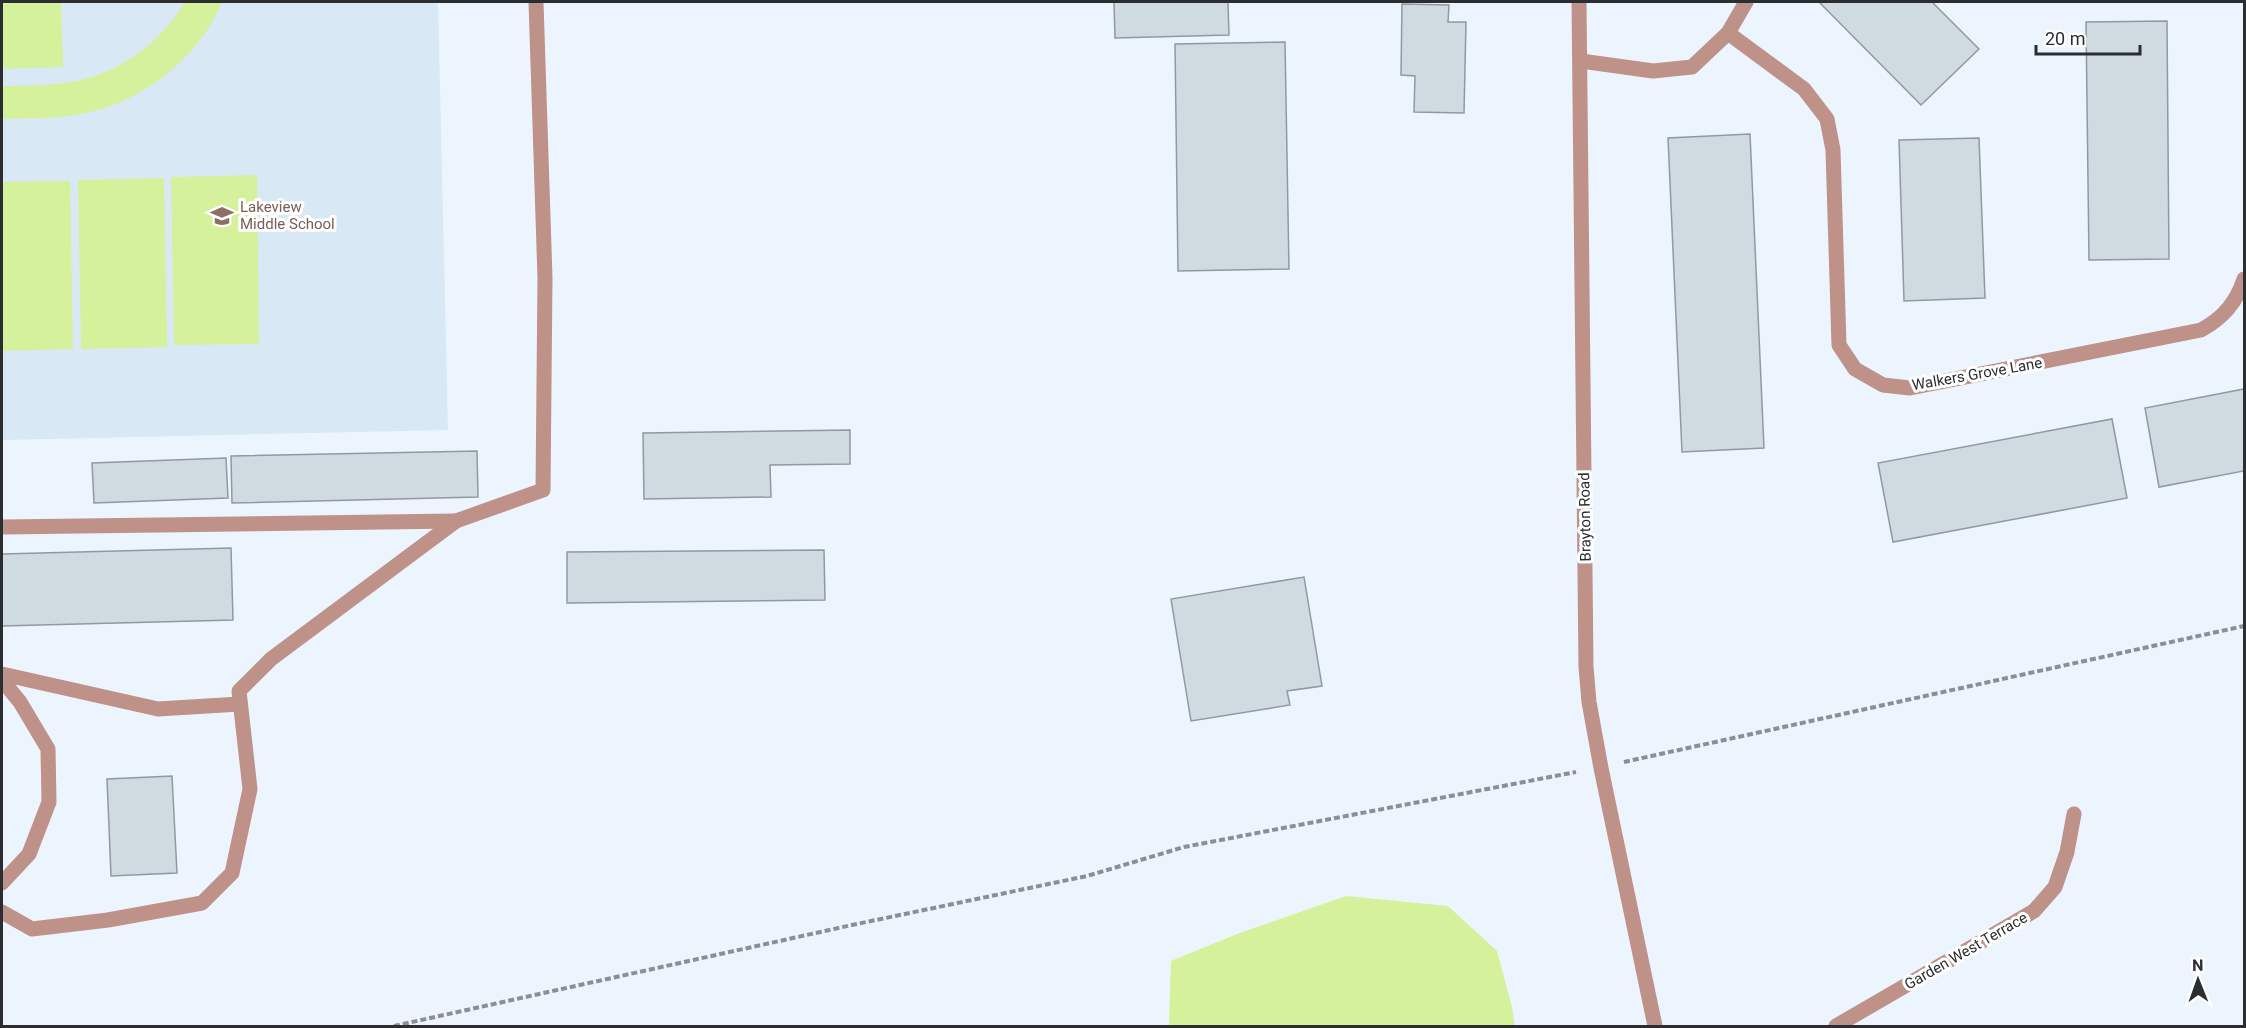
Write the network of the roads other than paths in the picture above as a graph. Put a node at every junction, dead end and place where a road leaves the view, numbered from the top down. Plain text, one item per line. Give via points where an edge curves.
1 (536, 2) edge
2 (1579, 2) edge
3 (1746, 2) edge
4 (1728, 33) junction
5 (1581, 61) junction
6 (2244, 279) edge
7 (2240, 302) edge
8 (456, 521) junction
9 (2, 527) edge
10 (2, 674) edge
11 (2, 680) edge
12 (240, 704) junction
13 (2074, 814) dead end
14 (2, 883) edge
15 (2, 912) edge
16 (1655, 1026) edge
17 (1836, 1026) edge

1 - 8 street via 545,278 543,490
2 - 5 street, Brayton Road
3 - 4 street
4 - 5 street via 1692,67 1653,71
4 - 7 street, Walkers Grove Lane via 1804,89 1827,119 1833,150 1839,345 1855,369 1883,385 1910,387 2201,330
5 - 16 street, Brayton Road via 1586,667 1601,768
6 - 7 street, Walkers Grove Lane
8 - 9 street
8 - 12 street via 271,659 239,691
10 - 12 street via 158,709
11 - 14 street via 48,749 50,802 28,854
12 - 15 street via 250,789 232,873 202,903 32,929
13 - 17 street, Garden West Terrace via 2055,887 2034,911

